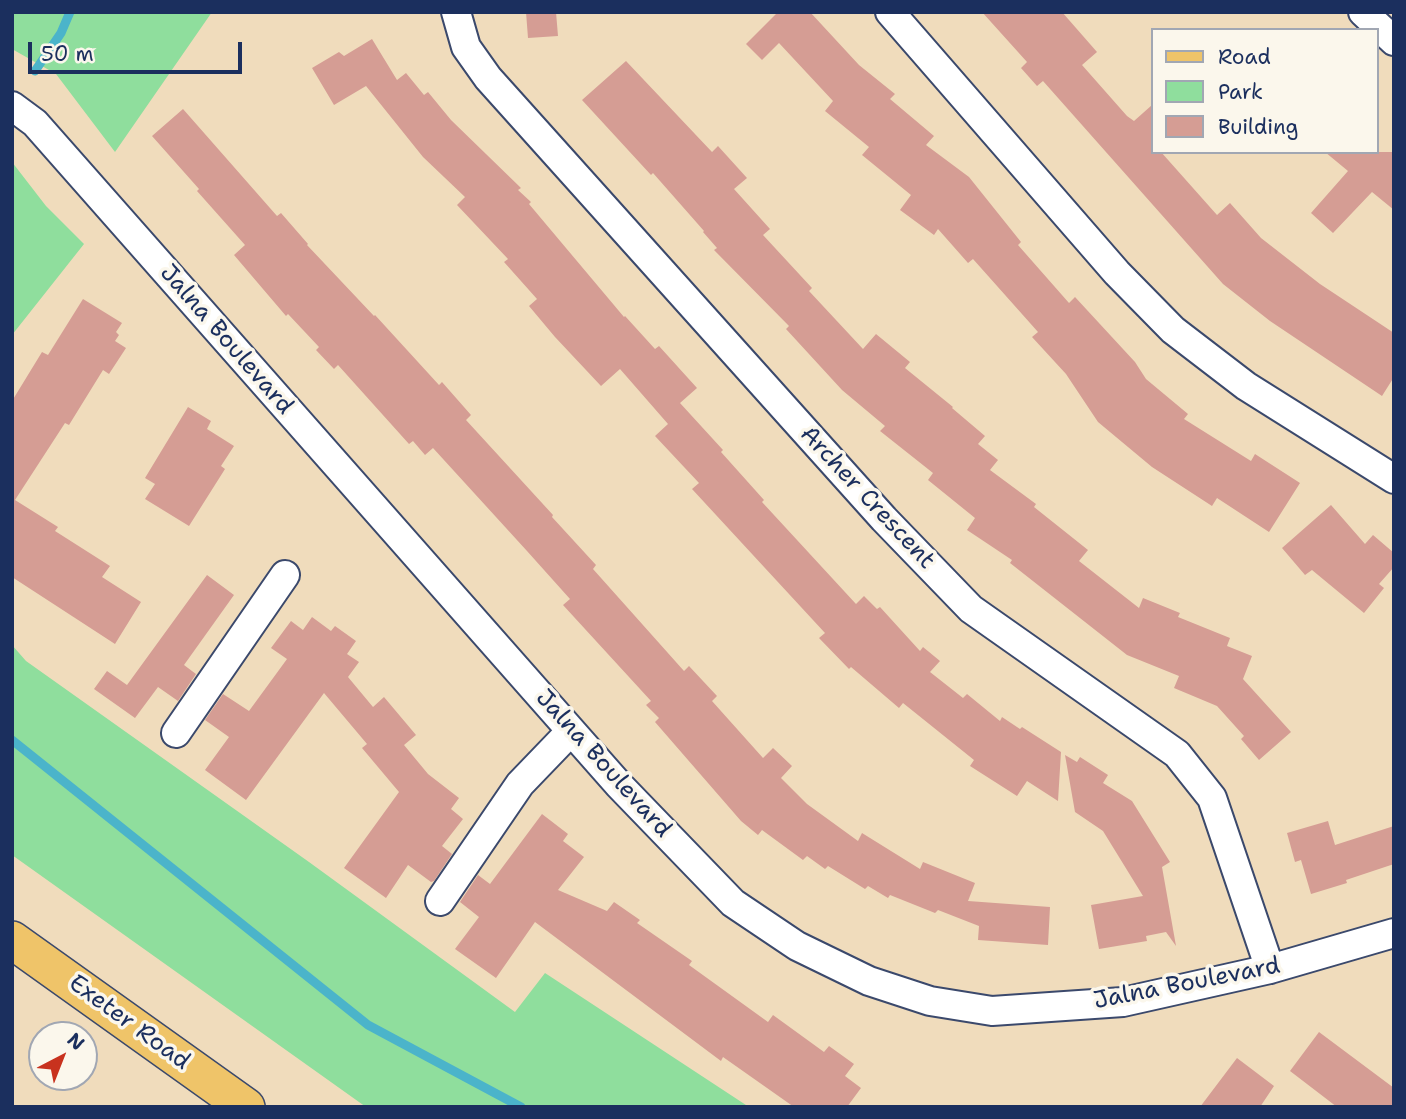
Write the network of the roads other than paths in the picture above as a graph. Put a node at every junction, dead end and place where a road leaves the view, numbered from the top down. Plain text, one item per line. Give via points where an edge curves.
1 (456, 12) edge
2 (890, 12) edge
3 (1363, 12) edge
4 (1394, 41) edge
5 (12, 106) edge
6 (1394, 479) edge
7 (285, 575) dead end
8 (570, 731) junction
9 (176, 733) dead end
10 (440, 901) dead end
11 (1394, 933) edge
12 (12, 940) edge
13 (1270, 969) junction
14 (246, 1107) edge

1 - 13 street, Archer Crescent via 466,47 488,78 875,509 971,609 1177,754 1213,798
2 - 6 street via 1117,273 1173,330 1247,386
3 - 4 street
5 - 8 street, Jalna Boulevard via 43,132
7 - 9 street
8 - 10 street via 520,784
8 - 13 street, Jalna Boulevard via 733,903 797,946 869,981 930,1001 992,1011 1123,1002
11 - 13 street, Jalna Boulevard
12 - 14 main road, Exeter Road

